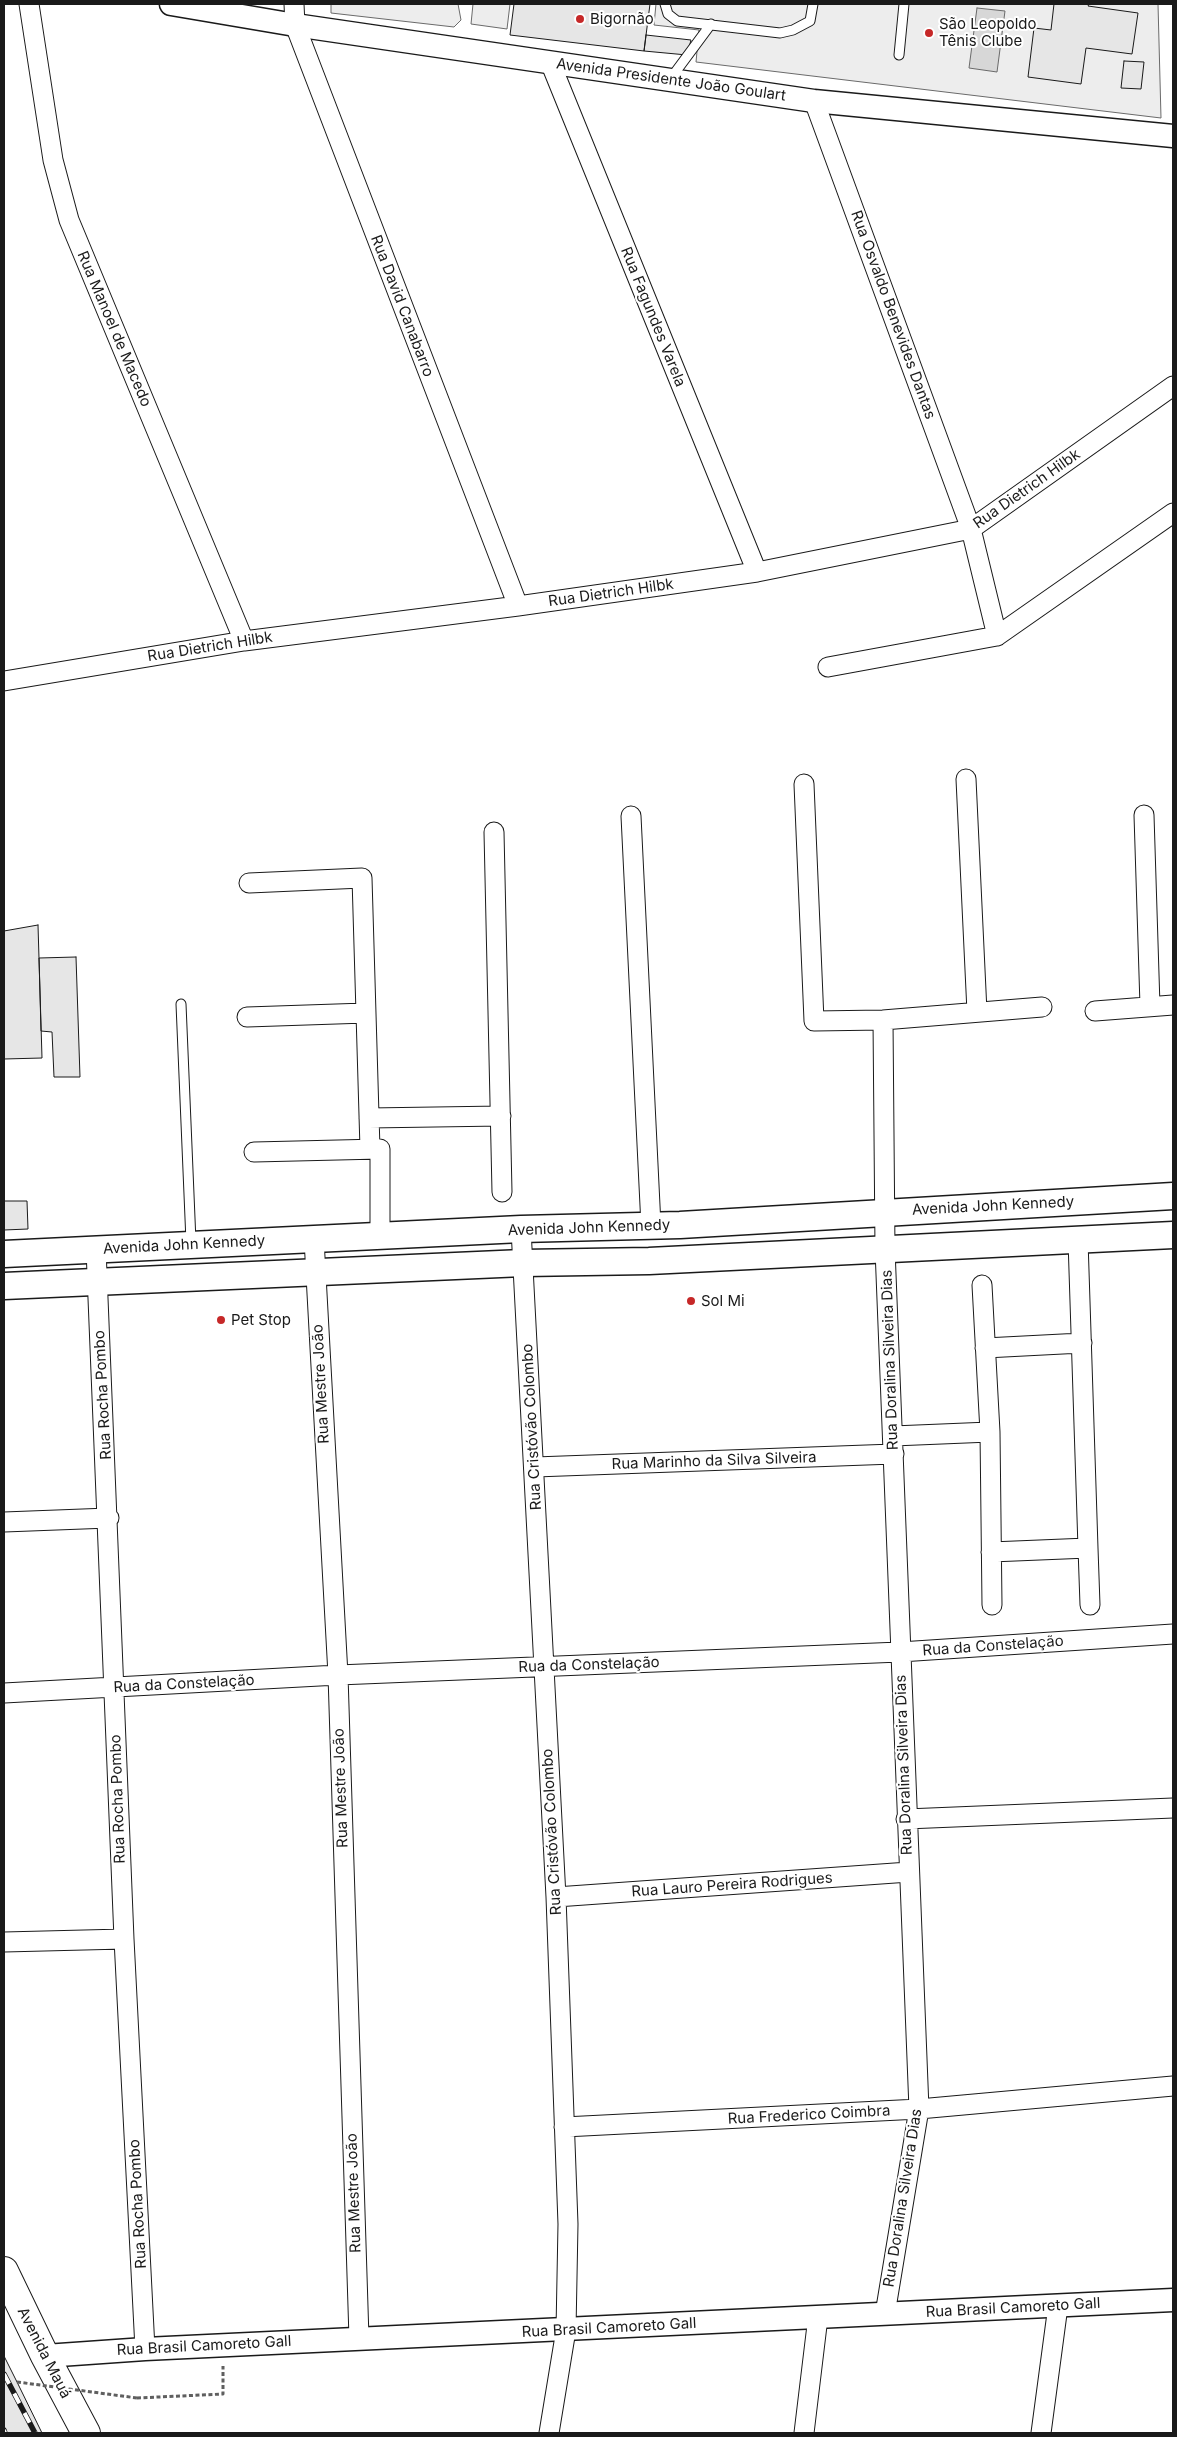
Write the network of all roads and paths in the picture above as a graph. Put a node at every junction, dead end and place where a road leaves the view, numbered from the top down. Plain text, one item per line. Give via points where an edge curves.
1 (28, 4) edge
2 (171, 4) edge
3 (665, 4) edge
4 (813, 4) edge
5 (904, 4) edge
6 (294, 15) edge
7 (711, 24) junction
8 (899, 55) dead end
9 (550, 62) junction
10 (670, 80) junction
11 (814, 101) junction
12 (1173, 136) edge
13 (1173, 386) edge
14 (1173, 513) edge
15 (972, 529) junction
16 (756, 572) junction
17 (518, 606) junction
18 (997, 636) junction
19 (244, 641) junction
20 (828, 667) dead end
21 (4, 681) edge
22 (966, 779) dead end
23 (804, 784) dead end
24 (1144, 814) dead end
25 (631, 816) dead end
26 (494, 832) dead end
27 (249, 883) dead end
28 (181, 1004) dead end
29 (1173, 1005) edge
30 (1150, 1006) junction
31 (1042, 1007) dead end
32 (1095, 1011) dead end
33 (976, 1012) junction
34 (366, 1013) junction
35 (247, 1016) dead end
36 (883, 1020) junction
37 (500, 1116) junction
38 (369, 1118) junction
39 (370, 1149) junction
40 (254, 1152) dead end
41 (502, 1192) dead end
42 (1173, 1196) edge
43 (885, 1212) junction
44 (651, 1226) junction
45 (522, 1229) junction
46 (1173, 1235) edge
47 (380, 1236) junction
48 (314, 1239) junction
49 (1078, 1240) junction
50 (191, 1245) junction
51 (96, 1249) junction
52 (886, 1249) junction
53 (4, 1254) edge
54 (523, 1263) junction
55 (315, 1274) junction
56 (97, 1282) junction
57 (982, 1285) dead end
58 (4, 1286) edge
59 (1082, 1343) junction
60 (985, 1348) junction
61 (990, 1432) junction
62 (894, 1445) junction
63 (535, 1467) junction
64 (109, 1518) junction
65 (4, 1522) edge
66 (1088, 1548) junction
67 (991, 1552) junction
68 (992, 1605) dead end
69 (1090, 1605) dead end
70 (1173, 1634) edge
71 (900, 1652) junction
72 (544, 1667) junction
73 (338, 1676) junction
74 (114, 1688) junction
75 (4, 1693) edge
76 (1173, 1808) edge
77 (906, 1819) junction
78 (908, 1872) junction
79 (556, 1897) junction
80 (124, 1939) junction
81 (4, 1942) edge
82 (1173, 2086) edge
83 (919, 2109) junction
84 (564, 2127) junction
85 (4, 2271) edge
86 (1173, 2300) edge
87 (1058, 2306) junction
88 (885, 2314) junction
89 (818, 2317) junction
90 (566, 2330) junction
91 (359, 2338) junction
92 (223, 2345) junction
93 (145, 2349) junction
94 (45, 2356) junction
95 (16, 2382) dead end
96 (86, 2433) edge
97 (549, 2433) edge
98 (804, 2433) edge
99 (1040, 2433) edge

1 - 19 street, Rua Manoel de Macedo via 53,160 69,220
2 - 6 street, Avenida Presidente João Goulart
3 - 7 lane via 668,14 677,21
4 - 7 lane via 810,21 780,33
5 - 8 lane
6 - 9 street, Avenida Presidente João Goulart
6 - 17 street, Rua David Canabarro
7 - 10 lane
9 - 10 street, Avenida Presidente João Goulart
9 - 16 street, Rua Fagundes Varela
10 - 11 street, Avenida Presidente João Goulart
11 - 12 street, Avenida Presidente João Goulart
11 - 15 street, Rua Osvaldo Benevides Dantas
13 - 15 street, Rua Dietrich Hilbk
14 - 18 street
15 - 16 street, Rua Dietrich Hilbk
15 - 18 street, Rua Osvaldo Benevides Dantas
16 - 17 street, Rua Dietrich Hilbk
17 - 19 street, Rua Dietrich Hilbk
18 - 20 street
19 - 21 street, Rua Dietrich Hilbk
22 - 33 street
23 - 36 street via 814,1021
24 - 30 street
25 - 44 street
26 - 37 street
27 - 34 street via 362,878
28 - 50 lane
29 - 30 street
30 - 32 street
31 - 33 street
33 - 36 street
34 - 35 street
34 - 38 street
36 - 43 street, Rua Doralina Silveira Dias
37 - 38 street
37 - 41 street
38 - 39 street
39 - 40 street
39 - 47 street via 380,1149
42 - 43 main road, Avenida John Kennedy
43 - 44 main road, Avenida John Kennedy
43 - 52 street, Rua Doralina Silveira Dias
44 - 45 main road, Avenida John Kennedy
45 - 47 main road, Avenida John Kennedy
45 - 54 street, Rua Cristóvão Colombo
46 - 49 main road
47 - 48 main road, Avenida John Kennedy
48 - 50 main road, Avenida John Kennedy
48 - 55 street, Rua Mestre João
49 - 52 main road
49 - 59 street
50 - 51 main road, Avenida John Kennedy
51 - 53 main road, Avenida John Kennedy
51 - 56 street, Rua Rocha Pombo
52 - 54 main road via 649,1261
52 - 62 street, Rua Doralina Silveira Dias
54 - 55 main road
54 - 63 street, Rua Cristóvão Colombo
55 - 56 main road
55 - 73 street, Rua Mestre João
56 - 58 main road
56 - 64 street, Rua Rocha Pombo
57 - 60 street
59 - 60 street
59 - 66 street
60 - 61 street
61 - 62 street, Rua Marinho da Silva Silveira
61 - 67 street
62 - 63 street, Rua Marinho da Silva Silveira
62 - 71 street, Rua Doralina Silveira Dias
63 - 72 street, Rua Cristóvão Colombo
64 - 65 street
64 - 74 street, Rua Rocha Pombo
66 - 67 street
66 - 69 street
67 - 68 street
70 - 71 street, Rua da Constelação
71 - 72 street, Rua da Constelação
71 - 77 street, Rua Doralina Silveira Dias
72 - 73 street, Rua da Constelação
72 - 79 street, Rua Cristóvão Colombo
73 - 74 street, Rua da Constelação
73 - 91 street, Rua Mestre João
74 - 75 street, Rua da Constelação
74 - 80 street, Rua Rocha Pombo
76 - 77 street
77 - 78 street, Rua Doralina Silveira Dias
78 - 79 street, Rua Lauro Pereira Rodrigues
78 - 83 street, Rua Doralina Silveira Dias
79 - 84 street, Rua Cristóvão Colombo
80 - 81 street
80 - 93 street, Rua Rocha Pombo
82 - 83 street, Rua Frederico Coimbra
83 - 84 street, Rua Frederico Coimbra
83 - 88 street, Rua Doralina Silveira Dias
84 - 90 street, Rua Cristóvão Colombo via 568,2224
85 - 94 main road, Avenida Mauá
86 - 87 street, Rua Brasil Camoreto Gall
87 - 88 street, Rua Brasil Camoreto Gall
87 - 99 street
88 - 89 street, Rua Brasil Camoreto Gall
89 - 90 street, Rua Brasil Camoreto Gall
89 - 98 street
90 - 91 street, Rua Brasil Camoreto Gall
90 - 97 street, Rua Cristóvão Colombo
91 - 92 street, Rua Brasil Camoreto Gall
92 - 93 street, Rua Brasil Camoreto Gall
92 - 95 path, bridge via 223,2394 137,2398
93 - 94 street, Rua Brasil Camoreto Gall
94 - 96 main road, Avenida Mauá

